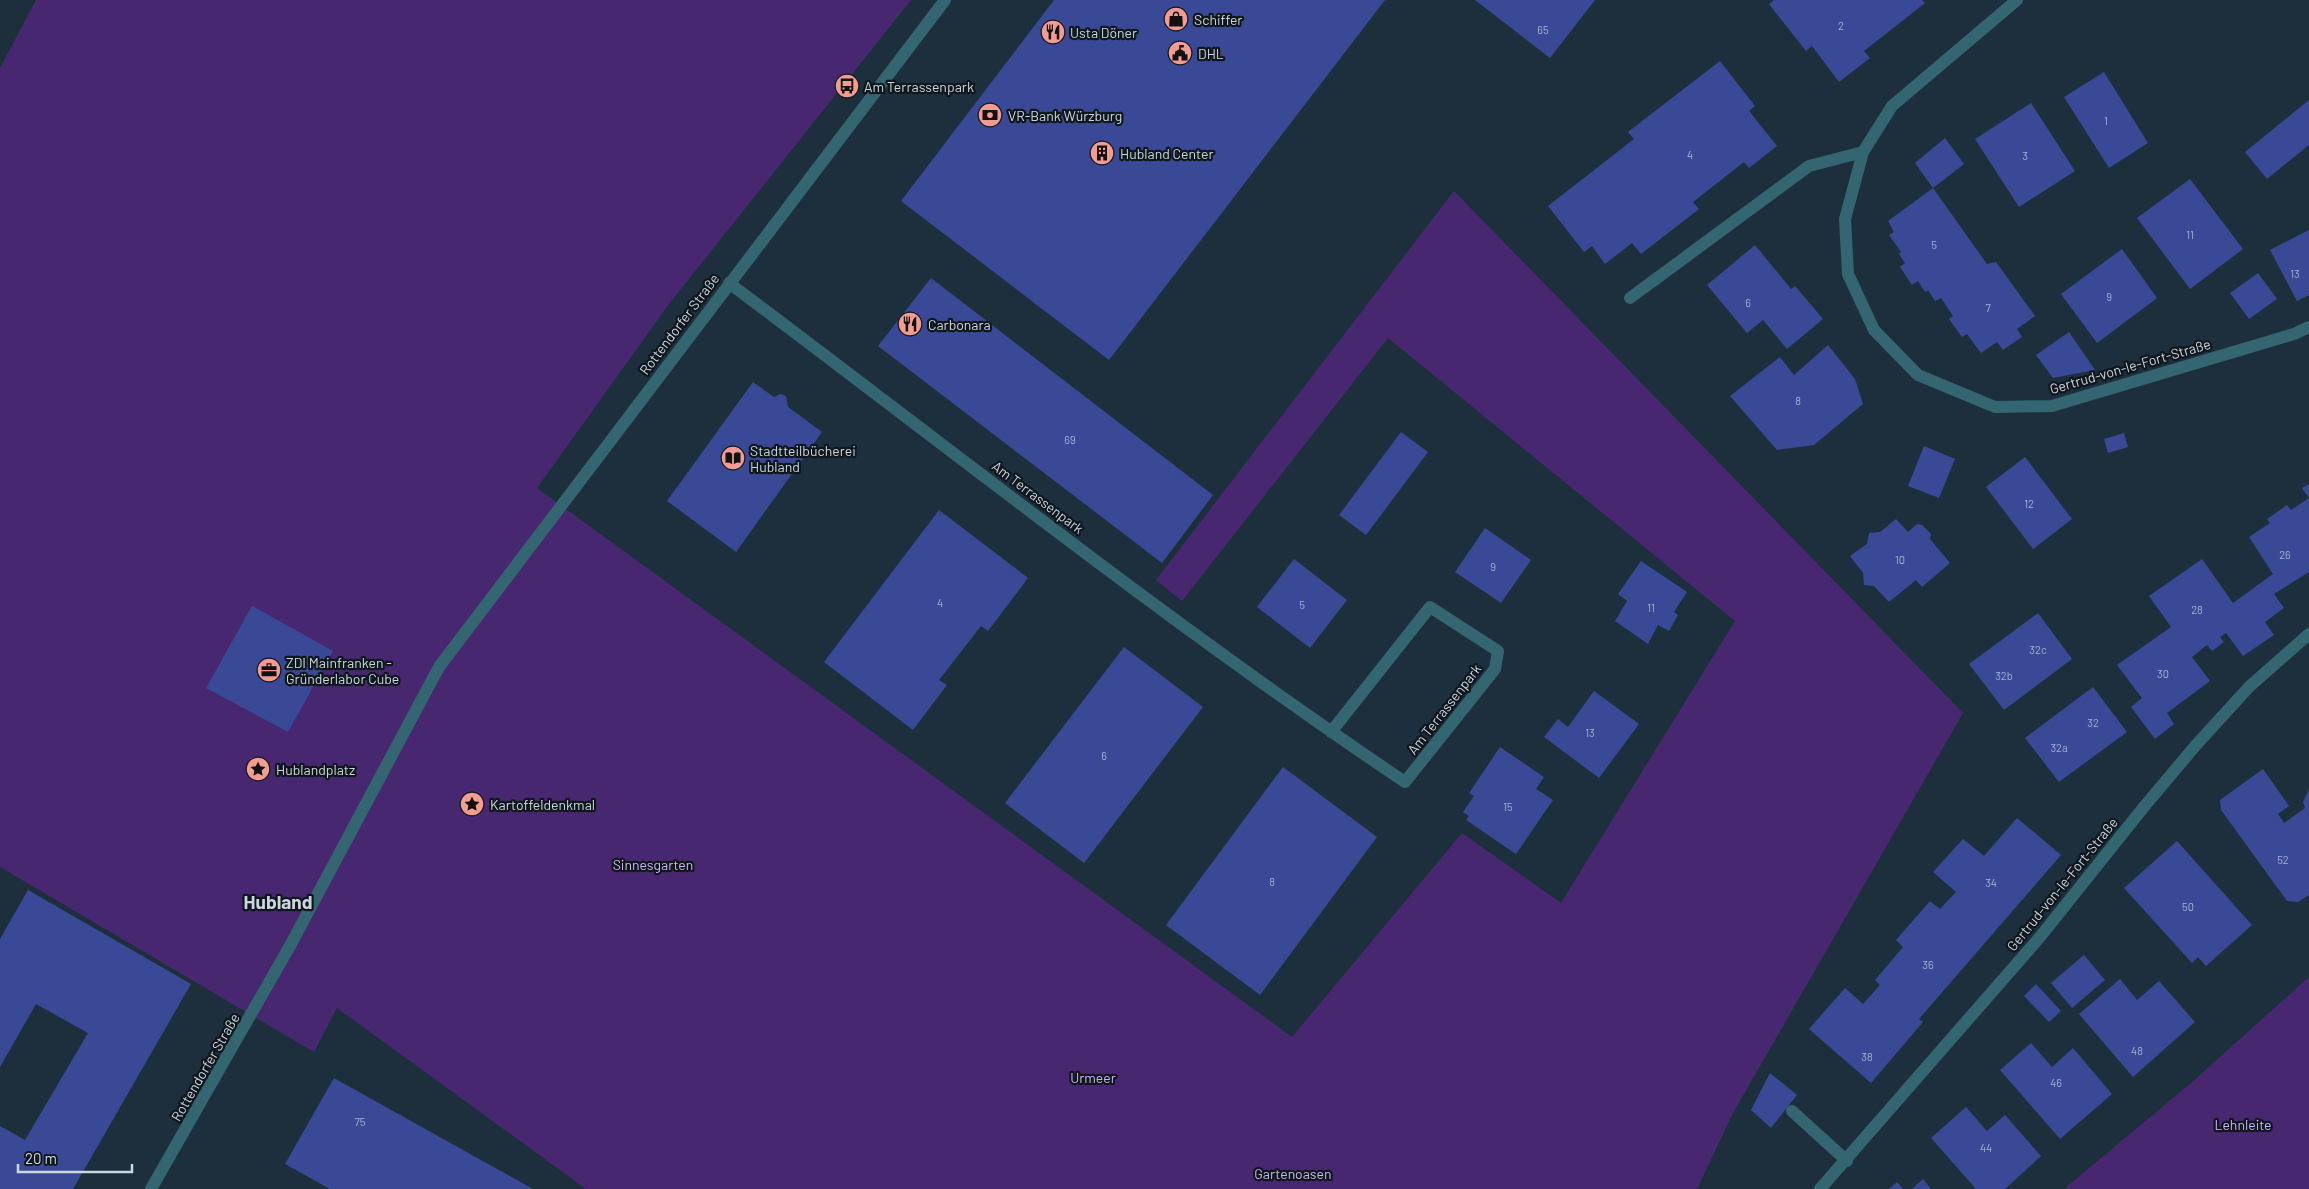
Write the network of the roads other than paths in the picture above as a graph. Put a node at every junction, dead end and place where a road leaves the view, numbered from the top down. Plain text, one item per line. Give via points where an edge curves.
1 (945, 0) edge
2 (2017, 0) edge
3 (1863, 152) junction
4 (729, 283) junction
5 (1630, 298) dead end
6 (2309, 327) edge
7 (2309, 634) edge
8 (1331, 732) junction
9 (1792, 1110) dead end
10 (1847, 1161) junction
11 (151, 1189) edge
12 (1820, 1189) edge

1 - 4 street, Rottendorfer Straße
2 - 3 street, Gertrud-von-le-Fort-Straße via 1892,106
3 - 5 street via 1809,166
3 - 6 street, Gertrud-von-le-Fort-Straße via 1845,219 1848,274 1874,330 1918,375 1995,406 2052,406
4 - 8 street, Am Terrassenpark
4 - 11 street, Rottendorfer Straße via 439,667 254,1011
7 - 10 street, Gertrud-von-le-Fort-Straße via 2249,687 2196,746 2040,937
8 - 8 street, Am Terrassenpark via 1405,782 1495,669 1498,651 1430,607
9 - 10 street
10 - 12 street, Gertrud-von-le-Fort-Straße

